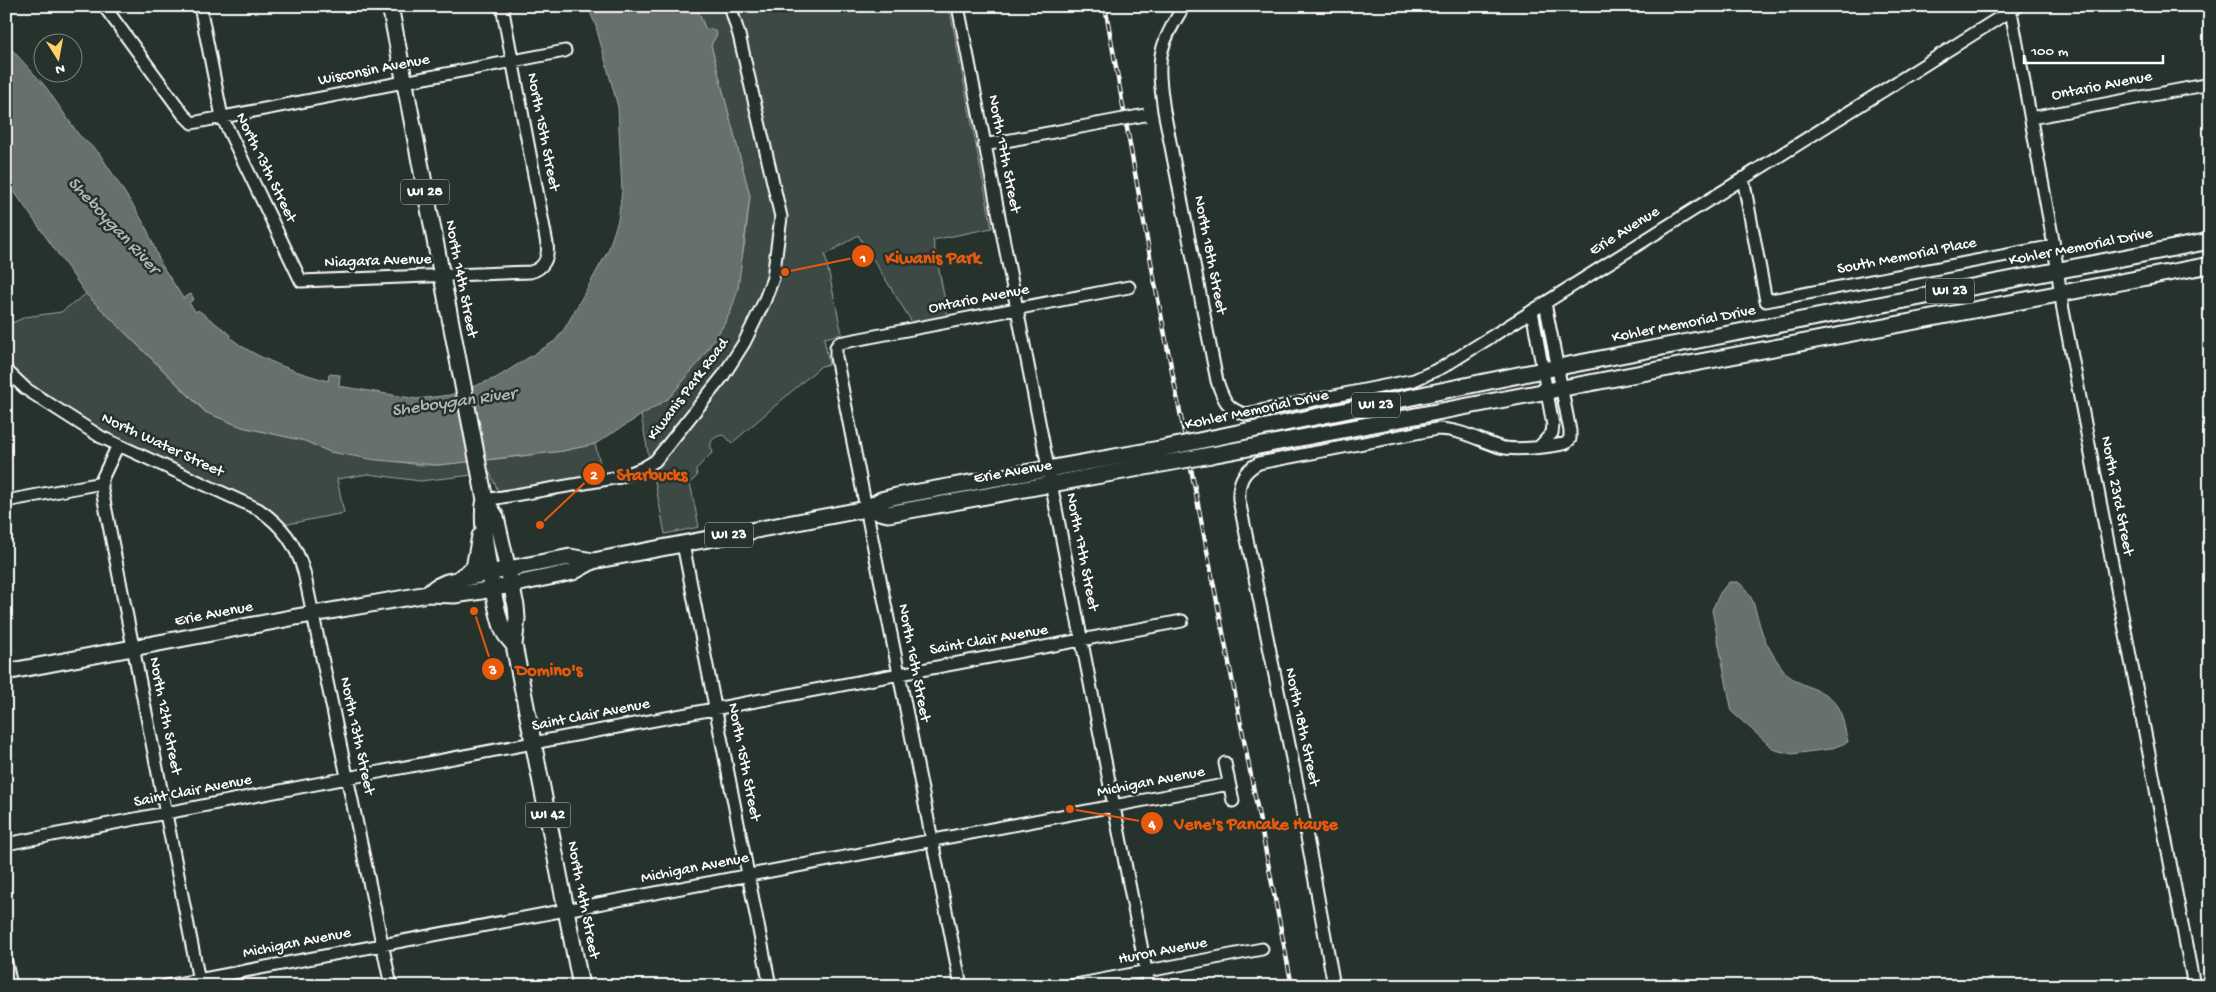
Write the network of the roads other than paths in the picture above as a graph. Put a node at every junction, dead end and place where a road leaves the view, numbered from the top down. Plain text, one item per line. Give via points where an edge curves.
1 (104, 6) edge
2 (200, 6) edge
3 (390, 6) edge
4 (502, 6) edge
5 (730, 6) edge
6 (958, 6) edge
7 (1184, 6) edge
8 (2015, 9) edge
9 (565, 51) dead end
10 (512, 61) junction
11 (404, 82) junction
12 (2210, 84) edge
13 (1164, 111) junction
14 (222, 118) junction
15 (2031, 118) junction
16 (984, 145) junction
17 (1743, 178) junction
18 (2210, 241) edge
19 (2054, 246) junction
20 (544, 264) joint
21 (2210, 265) edge
22 (2057, 271) junction
23 (441, 276) junction
24 (301, 281) joint
25 (1130, 288) dead end
26 (2060, 293) junction
27 (1545, 303) junction
28 (1016, 310) junction
29 (1532, 311) junction
30 (836, 347) joint
31 (1550, 368) junction
32 (6, 370) edge
33 (1554, 389) junction
34 (1225, 404) joint
35 (118, 445) junction
36 (1540, 446) junction
37 (1166, 455) junction
38 (1049, 477) junction
39 (102, 483) junction
40 (485, 500) junction
41 (6, 501) edge
42 (258, 509) joint
43 (866, 509) junction
44 (483, 527) junction
45 (683, 544) junction
46 (593, 562) junction
47 (508, 569) junction
48 (491, 573) junction
49 (450, 581) junction
50 (512, 586) junction
51 (494, 589) junction
52 (428, 594) junction
53 (314, 614) junction
54 (1182, 622) dead end
55 (1082, 640) junction
56 (514, 645) junction
57 (134, 648) junction
58 (6, 672) edge
59 (899, 674) junction
60 (716, 710) junction
61 (533, 744) junction
62 (1225, 763) dead end
63 (347, 778) junction
64 (1230, 784) junction
65 (1233, 801) dead end
66 (1114, 807) junction
67 (167, 813) junction
68 (932, 840) junction
69 (6, 844) edge
70 (749, 875) junction
71 (566, 910) junction
72 (383, 945) junction
73 (1262, 949) dead end
74 (6, 962) edge
75 (1146, 971) junction
76 (200, 983) edge
77 (11, 986) edge
78 (166, 986) edge
79 (391, 986) edge
80 (581, 986) edge
81 (770, 986) edge
82 (960, 986) edge
83 (1070, 986) edge
84 (1149, 986) edge
85 (1334, 986) edge
86 (2194, 986) edge

1 - 14 street, Wisconsin Avenue via 189,122
2 - 14 street, North 13th Street
3 - 11 main road, North 14th Street / WI 28
4 - 10 street, North 15th Street
5 - 40 street, Kiwanis Park Road via 781,217 772,278 758,316 728,368 655,460 632,473
6 - 16 street, North 17th Street
7 - 13 street, North 18th Street via 1163,42 1159,58
8 - 15 street, North 23rd Street
8 - 17 street, Erie Avenue
9 - 10 street, Wisconsin Avenue
10 - 11 street, Wisconsin Avenue
10 - 20 street, North 15th Street via 548,250
11 - 14 street, Wisconsin Avenue
11 - 23 main road, North 14th Street / WI 28
12 - 15 street, Ontario Avenue
13 - 16 street, bridge
13 - 34 street, North 18th Street
14 - 24 street, North 13th Street
15 - 19 street, North 23rd Street
16 - 28 street, North 17th Street
17 - 19 street, South Memorial Place via 1766,301
17 - 27 street, Erie Avenue
18 - 22 main road, Kohler Memorial Drive / WI 23
19 - 22 street, North 23rd Street
20 - 23 street, Niagara Avenue via 530,272
21 - 26 main road, Kohler Memorial Drive / WI 23
22 - 26 street, North 23rd Street
22 - 31 main road, Kohler Memorial Drive / WI 23
23 - 24 street, Niagara Avenue
23 - 40 main road, North 14th Street / WI 28
25 - 28 street, Ontario Avenue
26 - 33 main road, Kohler Memorial Drive / WI 23
26 - 86 street, North 23rd Street
27 - 29 street, Erie Avenue
27 - 31 street
28 - 30 street, Ontario Avenue via 839,343
28 - 38 street, North 17th Street
29 - 31 street
29 - 34 street, Erie Avenue via 1443,367 1414,380 1252,413 1236,412
30 - 43 street, North 16th Street
31 - 33 street
31 - 37 main road, Kohler Memorial Drive / WI 23, bridge via 1208,439
32 - 35 street, North Water Street via 26,389
33 - 36 street via 1553,428
33 - 36 street via 1570,439 1563,444
33 - 37 main road, Kohler Memorial Drive / WI 23, bridge via 1211,454
35 - 39 street
35 - 42 street, North Water Street
36 - 85 street, North 18th Street via 1503,448 1463,432 1437,430 1259,463 1243,475 1239,500 1299,793
37 - 38 main road, Erie Avenue / WI 23
38 - 43 main road, Erie Avenue / WI 23 via 888,514
38 - 55 street, North 17th Street
39 - 41 street
39 - 57 street, North 12th Street
40 - 44 main road, North 14th Street / WI 28
40 - 47 main road, North 14th Street / WI 28 via 496,517
42 - 53 street, North 13th Street via 282,528 293,545 303,566
43 - 45 main road, Erie Avenue / WI 23
43 - 59 street, North 16th Street
44 - 48 main road, North 14th Street / WI 28
44 - 49 main road via 474,568
45 - 46 main road, Erie Avenue / WI 23
45 - 60 street, North 15th Street
46 - 47 main road, Erie Avenue / WI 23 via 573,557
46 - 50 main road, Erie Avenue / WI 23 via 576,572
47 - 48 main road, Erie Avenue / WI 23
47 - 50 main road, North 14th Street / WI 28
48 - 49 main road, Erie Avenue
48 - 51 main road, North 14th Street / WI 28
49 - 52 main road, Erie Avenue
50 - 51 main road, Erie Avenue / WI 23
50 - 56 main road, North 14th Street / WI 42 via 517,614
51 - 52 main road, Erie Avenue via 454,595
51 - 56 main road, North 14th Street / WI 42 via 503,631
52 - 53 main road, Erie Avenue
53 - 57 main road, Erie Avenue
53 - 63 street, North 13th Street
54 - 55 street, Saint Clair Avenue
55 - 59 street, Saint Clair Avenue
55 - 66 street, North 17th Street
56 - 61 main road, North 14th Street / WI 42
57 - 58 main road, Erie Avenue
57 - 67 street, North 12th Street
59 - 60 street, Saint Clair Avenue
59 - 68 street, North 16th Street
60 - 61 street, Saint Clair Avenue
60 - 70 street, North 15th Street
61 - 63 street, Saint Clair Avenue
61 - 71 main road, North 14th Street / WI 42
62 - 64 street, Michigan Avenue
63 - 67 street, Saint Clair Avenue
63 - 72 street, North 13th Street
64 - 65 street, Michigan Avenue
64 - 66 street, Michigan Avenue
66 - 68 street, Michigan Avenue
66 - 75 street, North 17th Street
67 - 69 street, Saint Clair Avenue
67 - 76 street, North 12th Street
68 - 70 street, Michigan Avenue
68 - 82 street, North 16th Street
70 - 71 street, Michigan Avenue
70 - 81 street, North 15th Street
71 - 72 street, Michigan Avenue
71 - 80 main road, North 14th Street / WI 42
72 - 76 street, Michigan Avenue
72 - 79 street, North 13th Street
73 - 75 street, Huron Avenue
74 - 77 street
75 - 83 street, Huron Avenue
75 - 84 street, North 17th Street
76 - 78 street, Michigan Avenue

